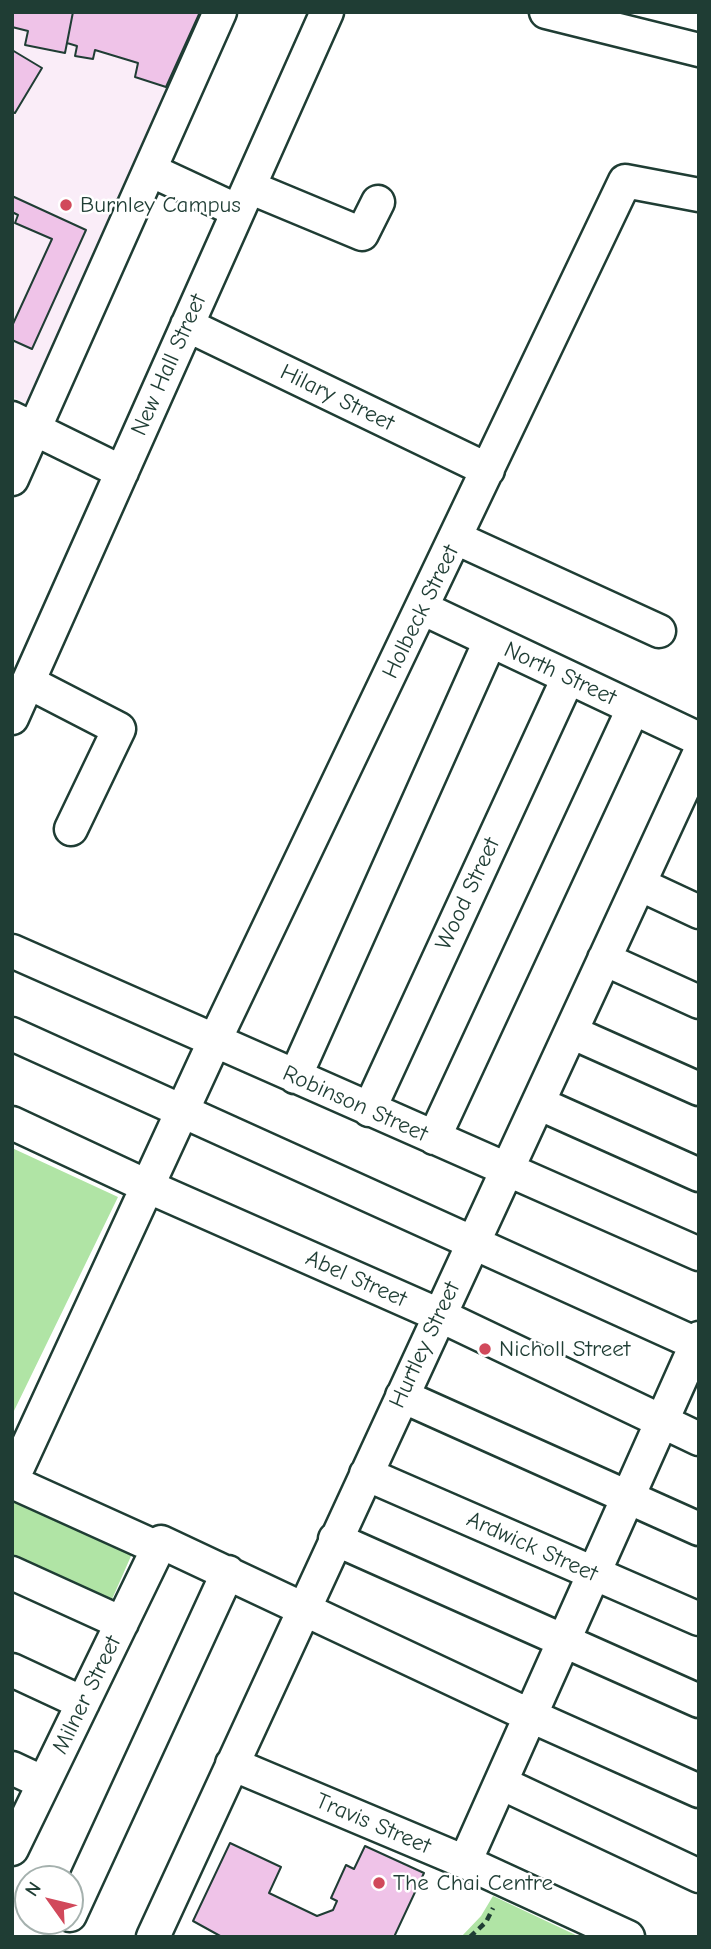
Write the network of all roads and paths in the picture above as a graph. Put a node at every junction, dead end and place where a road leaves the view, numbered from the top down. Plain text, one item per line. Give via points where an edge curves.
1 (220, 12) edge
2 (327, 12) edge
3 (546, 12) edge
4 (699, 50) edge
5 (149, 170) junction
6 (699, 195) edge
7 (243, 199) junction
8 (379, 202) dead end
9 (187, 325) junction
10 (24, 423) edge
11 (488, 470) junction
12 (122, 472) junction
13 (12, 479) edge
14 (456, 538) junction
15 (422, 608) junction
16 (659, 631) dead end
17 (490, 641) junction
18 (568, 678) junction
19 (28, 682) junction
20 (633, 709) junction
21 (12, 718) edge
22 (699, 739) edge
23 (699, 754) edge
24 (71, 829) dead end
25 (639, 884) junction
26 (699, 912) edge
27 (12, 951) edge
28 (604, 959) junction
29 (699, 1002) edge
30 (571, 1032) junction
31 (12, 1034) edge
32 (214, 1042) junction
33 (295, 1077) junction
34 (699, 1089) edge
35 (537, 1102) junction
36 (369, 1110) junction
37 (183, 1111) junction
38 (12, 1122) edge
39 (434, 1138) junction
40 (507, 1169) junction
41 (699, 1175) edge
42 (149, 1187) junction
43 (473, 1242) junction
44 (699, 1254) edge
45 (439, 1315) junction
46 (698, 1342) edge
47 (401, 1396) junction
48 (662, 1423) junction
49 (699, 1439) edge
50 (366, 1474) junction
51 (12, 1481) edge
52 (628, 1497) junction
53 (699, 1529) edge
54 (335, 1539) junction
55 (160, 1545) junction
56 (228, 1572) junction
57 (12, 1573) edge
58 (594, 1574) junction
59 (303, 1607) junction
60 (699, 1619) edge
61 (122, 1623) junction
62 (564, 1641) junction
63 (12, 1670) edge
64 (699, 1701) edge
65 (83, 1703) junction
66 (531, 1716) junction
67 (232, 1765) junction
68 (12, 1768) edge
69 (44, 1783) junction
70 (501, 1783) junction
71 (699, 1791) edge
72 (12, 1849) edge
73 (465, 1863) junction
74 (699, 1876) edge
75 (506, 1881) junction
76 (84, 1885) edge
77 (153, 1937) edge
78 (470, 1937) edge
79 (628, 1937) edge

1 - 5 street
2 - 7 street, New Hall Street
3 - 4 street
5 - 7 street
5 - 10 street
6 - 11 street, Holbeck Street via 625,181
7 - 8 street via 358,244
7 - 9 street, New Hall Street
9 - 11 street, Hilary Street
9 - 12 street, New Hall Street
10 - 12 street
10 - 13 street
11 - 14 street, Holbeck Street
12 - 19 street, New Hall Street
14 - 15 street, Holbeck Street
14 - 16 street
15 - 17 street, North Street
15 - 32 street, Holbeck Street
17 - 18 street, North Street
17 - 33 street
18 - 20 street, North Street
18 - 36 street, Wood Street
19 - 21 street, New Hall Street
19 - 24 street via 119,729
20 - 22 street, North Street
20 - 39 street
23 - 25 street, Hurtley Street
25 - 26 street
25 - 28 street, Hurtley Street
27 - 32 street, Robinson Street
28 - 29 street
28 - 30 street, Hurtley Street
30 - 34 street
30 - 35 street, Hurtley Street
31 - 37 street
32 - 33 street, Robinson Street
32 - 37 street, Holbeck Street
33 - 36 street, Robinson Street
35 - 40 street, Hurtley Street
35 - 41 street
36 - 39 street, Robinson Street
37 - 42 street, Holbeck Street
37 - 43 street
38 - 42 street, Abel Street
39 - 40 street, Robinson Street
40 - 43 street, Hurtley Street
40 - 44 street, Robinson Street
42 - 45 street, Abel Street
42 - 51 street, Holbeck Street
43 - 45 street, Hurtley Street
43 - 46 street
45 - 47 street, Hurtley Street
45 - 48 street, Abel Street
46 - 48 street
47 - 50 street, Hurtley Street
47 - 52 street
48 - 49 street, Abel Street
48 - 52 street
50 - 54 street, Hurtley Street
50 - 58 street, Ardwick Street
51 - 55 street
52 - 53 street
52 - 58 street
54 - 59 street, Hurtley Street
54 - 62 street
55 - 56 street
55 - 61 street, Milner Street
56 - 59 street
56 - 76 street
57 - 61 street
58 - 60 street, Ardwick Street
58 - 62 street
59 - 66 street
59 - 67 street, Hurtley Street
61 - 65 street, Milner Street
62 - 64 street
62 - 66 street
63 - 65 street
65 - 69 street, Milner Street
66 - 70 street
66 - 71 street
67 - 73 street, Travis Street
67 - 77 street, Hurtley Street
68 - 69 street
69 - 72 street, Milner Street
70 - 73 street
70 - 74 street
73 - 75 street, Travis Street
75 - 78 path via 486,1922
75 - 79 street, Travis Street

